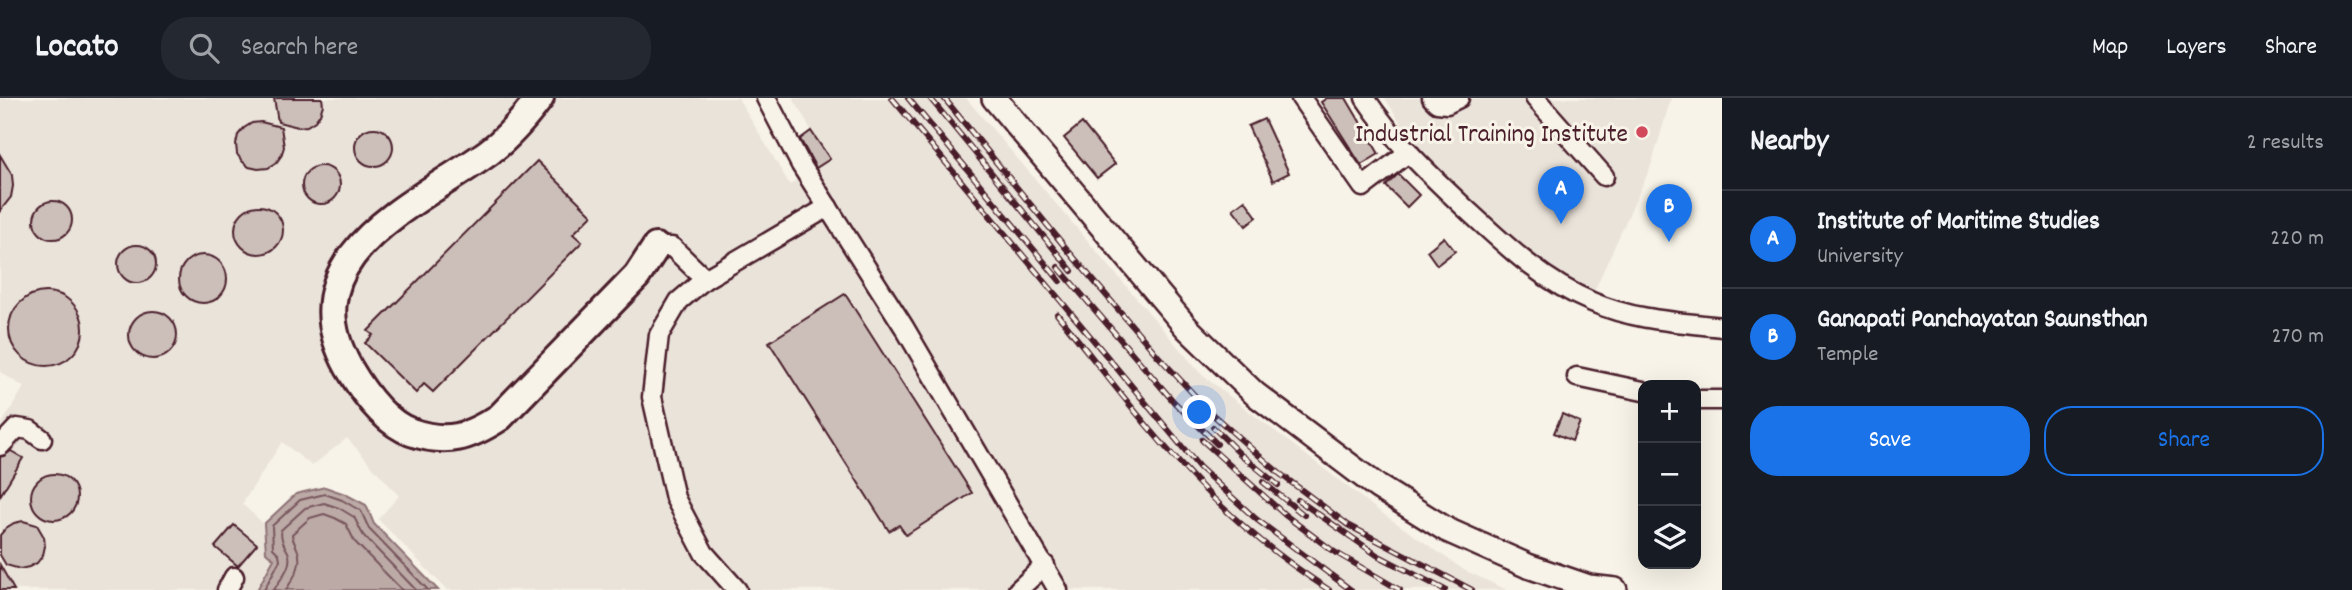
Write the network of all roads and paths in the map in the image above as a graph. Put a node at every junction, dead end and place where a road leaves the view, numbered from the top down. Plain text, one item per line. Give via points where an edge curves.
1 (540, 98) edge
2 (559, 98) edge
3 (766, 98) edge
4 (994, 98) edge
5 (1301, 98) edge
6 (1365, 98) edge
7 (1432, 98) edge
8 (1459, 98) edge
9 (1535, 98) edge
10 (1409, 152) junction
11 (1604, 176) dead end
12 (451, 187) junction
13 (828, 207) junction
14 (656, 247) joint
15 (705, 279) junction
16 (1722, 327) edge
17 (1577, 377) dead end
18 (1638, 390) edge
19 (1701, 400) edge
20 (1722, 400) edge
21 (42, 439) dead end
22 (0, 446) edge
23 (1045, 565) junction
24 (737, 590) edge
25 (1018, 590) edge
26 (1058, 590) edge
27 (1615, 590) edge

1 - 12 highway via 504,139
2 - 12 highway via 515,152
3 - 13 street
4 - 27 main road via 1187,328 1255,394 1378,487 1447,530 1540,570 1588,587
5 - 10 street via 1363,187
6 - 10 street
7 - 8 street via 1447,104
9 - 11 street
10 - 16 street via 1520,259 1563,289 1641,318
12 - 14 highway via 375,254 357,276 349,298 356,346 372,374 394,401 421,419 446,423 472,418 491,407 627,267
13 - 15 street
13 - 23 street
14 - 15 street via 672,247
15 - 24 street via 678,301 659,335 652,397 675,498 704,553
17 - 18 street
19 - 20 street
21 - 22 street via 17,428
23 - 25 street
23 - 26 street

